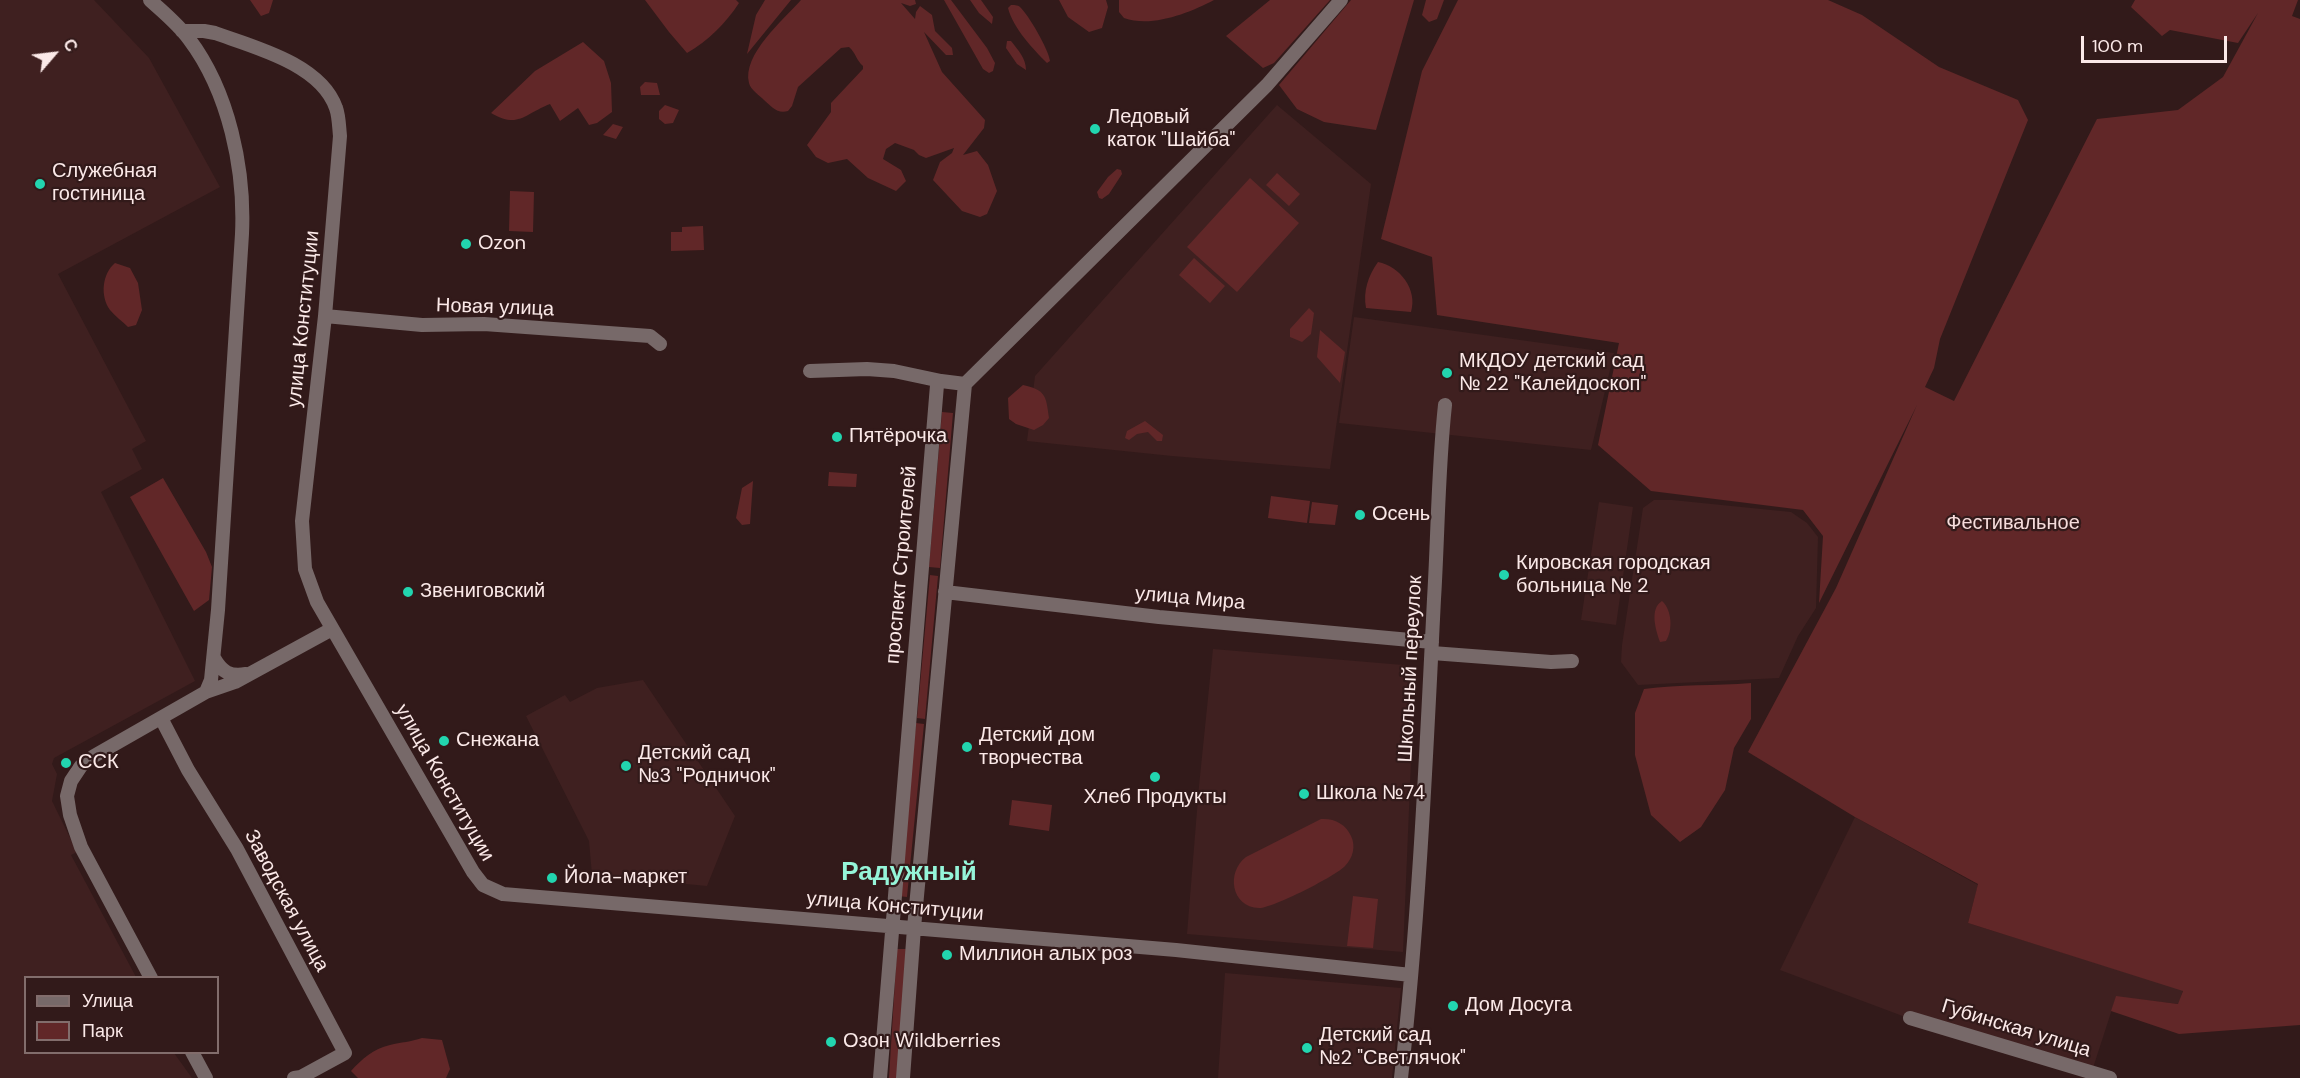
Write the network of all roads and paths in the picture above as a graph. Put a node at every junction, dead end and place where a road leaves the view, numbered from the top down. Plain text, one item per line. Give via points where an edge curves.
1 (150, 0) edge
2 (1341, 0) edge
3 (182, 31) junction
4 (325, 316) junction
5 (660, 344) dead end
6 (810, 372) dead end
7 (941, 381) junction
8 (965, 384) junction
9 (1445, 405) dead end
10 (945, 592) junction
11 (332, 629) junction
12 (1432, 647) junction
13 (214, 657) junction
14 (1572, 661) dead end
15 (254, 672) junction
16 (206, 692) junction
17 (161, 718) junction
18 (891, 926) junction
19 (914, 928) junction
20 (1411, 975) junction
21 (150, 976) edge
22 (1910, 1018) dead end
23 (193, 1054) edge
24 (206, 1078) edge
25 (294, 1078) edge
26 (880, 1078) edge
27 (903, 1078) edge
28 (1401, 1078) edge
29 (2110, 1078) edge

1 - 3 street
2 - 8 street via 1267,85
3 - 4 street, улица Конституции via 215,33 291,63 324,88 336,107 340,136
3 - 13 street via 203,61 221,102 234,141 242,185 241,257
4 - 5 street, Новая улица via 422,325 484,324 650,336
4 - 11 street, улица Конституции via 302,543 310,585
6 - 7 street via 867,369
7 - 8 street
7 - 18 street, проспект Строителей via 937,385
8 - 10 street
9 - 12 street, Школьный переулок
10 - 12 street, улица Мира
10 - 19 street
11 - 15 street
11 - 18 street, улица Конституции via 464,858 489,889 503,894 615,905
12 - 14 street, улица Мира via 1551,663
12 - 20 street, Школьный переулок
13 - 15 street via 225,672
13 - 16 street
15 - 16 street
16 - 17 street
17 - 21 street via 87,761 74,776 67,796 81,847
17 - 25 street, Заводская улица via 237,849 345,1053
18 - 19 street, улица Конституции
18 - 26 street, проспект Строителей
19 - 20 street, улица Конституции
19 - 27 street
20 - 28 street, Школьный переулок
22 - 29 street, Губинская улица
23 - 24 street

